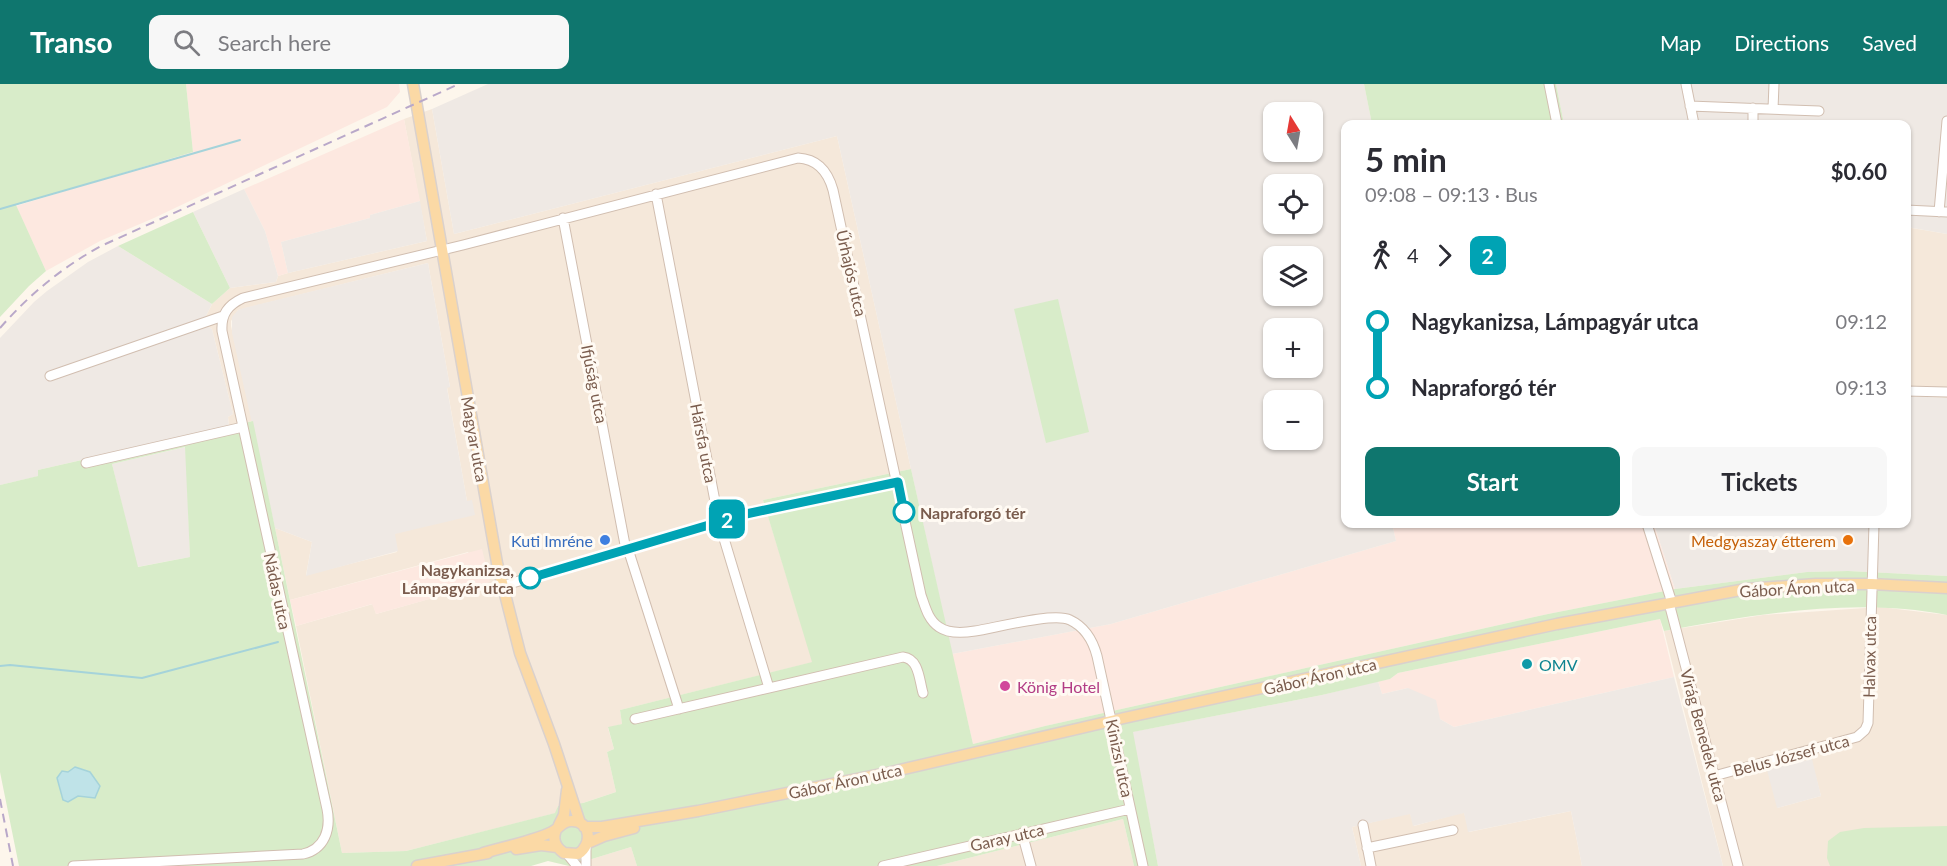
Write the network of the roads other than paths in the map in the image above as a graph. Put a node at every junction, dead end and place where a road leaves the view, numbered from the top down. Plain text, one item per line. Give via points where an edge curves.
1 (413, 84) edge
2 (1549, 84) edge
3 (1686, 84) edge
4 (1774, 84) edge
5 (1690, 106) junction
6 (1753, 108) junction
7 (1773, 109) junction
8 (1819, 111) dead end
9 (1556, 120) edge
10 (1693, 120) edge
11 (1753, 120) edge
12 (1947, 121) edge
13 (656, 194) junction
14 (1911, 210) edge
15 (1943, 212) edge
16 (563, 219) junction
17 (442, 250) junction
18 (224, 316) junction
19 (50, 376) dead end
20 (1911, 391) edge
21 (1947, 392) edge
22 (243, 427) junction
23 (86, 463) dead end
24 (898, 482) junction
25 (719, 522) junction
26 (1648, 528) edge
27 (1874, 528) edge
28 (627, 549) junction
29 (1871, 584) junction
30 (502, 586) junction
31 (1947, 588) edge
32 (1671, 603) junction
33 (1074, 622) joint
34 (769, 688) junction
35 (923, 693) dead end
36 (679, 709) junction
37 (635, 719) dead end
38 (1112, 721) junction
39 (1865, 730) joint
40 (1714, 776) junction
41 (567, 787) junction
42 (1130, 809) junction
43 (698, 811) junction
44 (582, 825) junction
45 (1363, 825) dead end
46 (558, 828) junction
47 (1452, 830) dead end
48 (1022, 833) junction
49 (587, 845) junction
50 (557, 847) junction
51 (1368, 848) junction
52 (483, 853) junction
53 (568, 855) junction
54 (921, 862) edge
55 (73, 866) edge
56 (417, 866) edge
57 (577, 866) edge
58 (586, 866) edge
59 (883, 866) edge
60 (1031, 866) edge
61 (1143, 866) edge
62 (1371, 866) edge
63 (1738, 866) edge

1 - 17 main road, Magyar utca
2 - 9 street
3 - 5 street
4 - 7 street
5 - 6 street
5 - 10 street
6 - 7 street
6 - 11 street
7 - 8 street
12 - 15 street
13 - 16 street, Űrhajós utca
13 - 24 street, Űrhajós utca via 791,159 810,160 825,171 833,190
13 - 25 street, Hársfa utca
14 - 15 street
16 - 17 street, Űrhajós utca
16 - 28 street, Ifjúság utca
17 - 18 street via 243,298 229,307
17 - 30 main road, Magyar utca
18 - 19 street
18 - 22 street, Nádas utca via 222,331
20 - 21 street
22 - 23 street
22 - 55 street, Nádas utca via 327,809 327,834 317,849 303,854
24 - 25 street
24 - 33 street, Űrhajós utca via 921,595 927,612 940,628 959,632 1048,618 1068,618
25 - 28 street
25 - 34 street, Hársfa utca
26 - 32 street, Virág Benedek utca
27 - 29 street, Halvax utca
28 - 30 street
28 - 36 street, Ifjúság utca
29 - 31 main road, Gábor Áron utca
29 - 32 main road, Gábor Áron utca via 1746,589
29 - 39 street, Halvax utca
30 - 41 main road, Magyar utca via 520,652
32 - 38 main road, Gábor Áron utca
32 - 40 street, Virág Benedek utca
33 - 38 street, Kinizsi utca via 1095,650
34 - 35 street via 903,657 914,663
34 - 36 street
36 - 37 street
38 - 42 street, Kinizsi utca
38 - 43 main road, Gábor Áron utca
39 - 40 street, Belus József utca via 1857,737
40 - 63 street, Virág Benedek utca
41 - 44 main road, Magyar utca
41 - 46 main road, Magyar utca via 564,815
42 - 48 street, Garay utca
42 - 61 street, Kinizsi utca
43 - 44 main road, Gábor Áron utca via 602,827
43 - 49 main road, Gábor Áron utca via 604,836
44 - 46 main road via 569,821
44 - 49 main road via 588,834
45 - 51 street
46 - 50 main road via 554,840
46 - 52 main road
47 - 51 street
48 - 54 street, Garay utca
48 - 60 street
49 - 53 main road via 578,854
49 - 58 street
50 - 52 main road via 541,845
50 - 53 main road
51 - 62 street
52 - 56 main road
53 - 57 street
54 - 59 street, Garay utca

